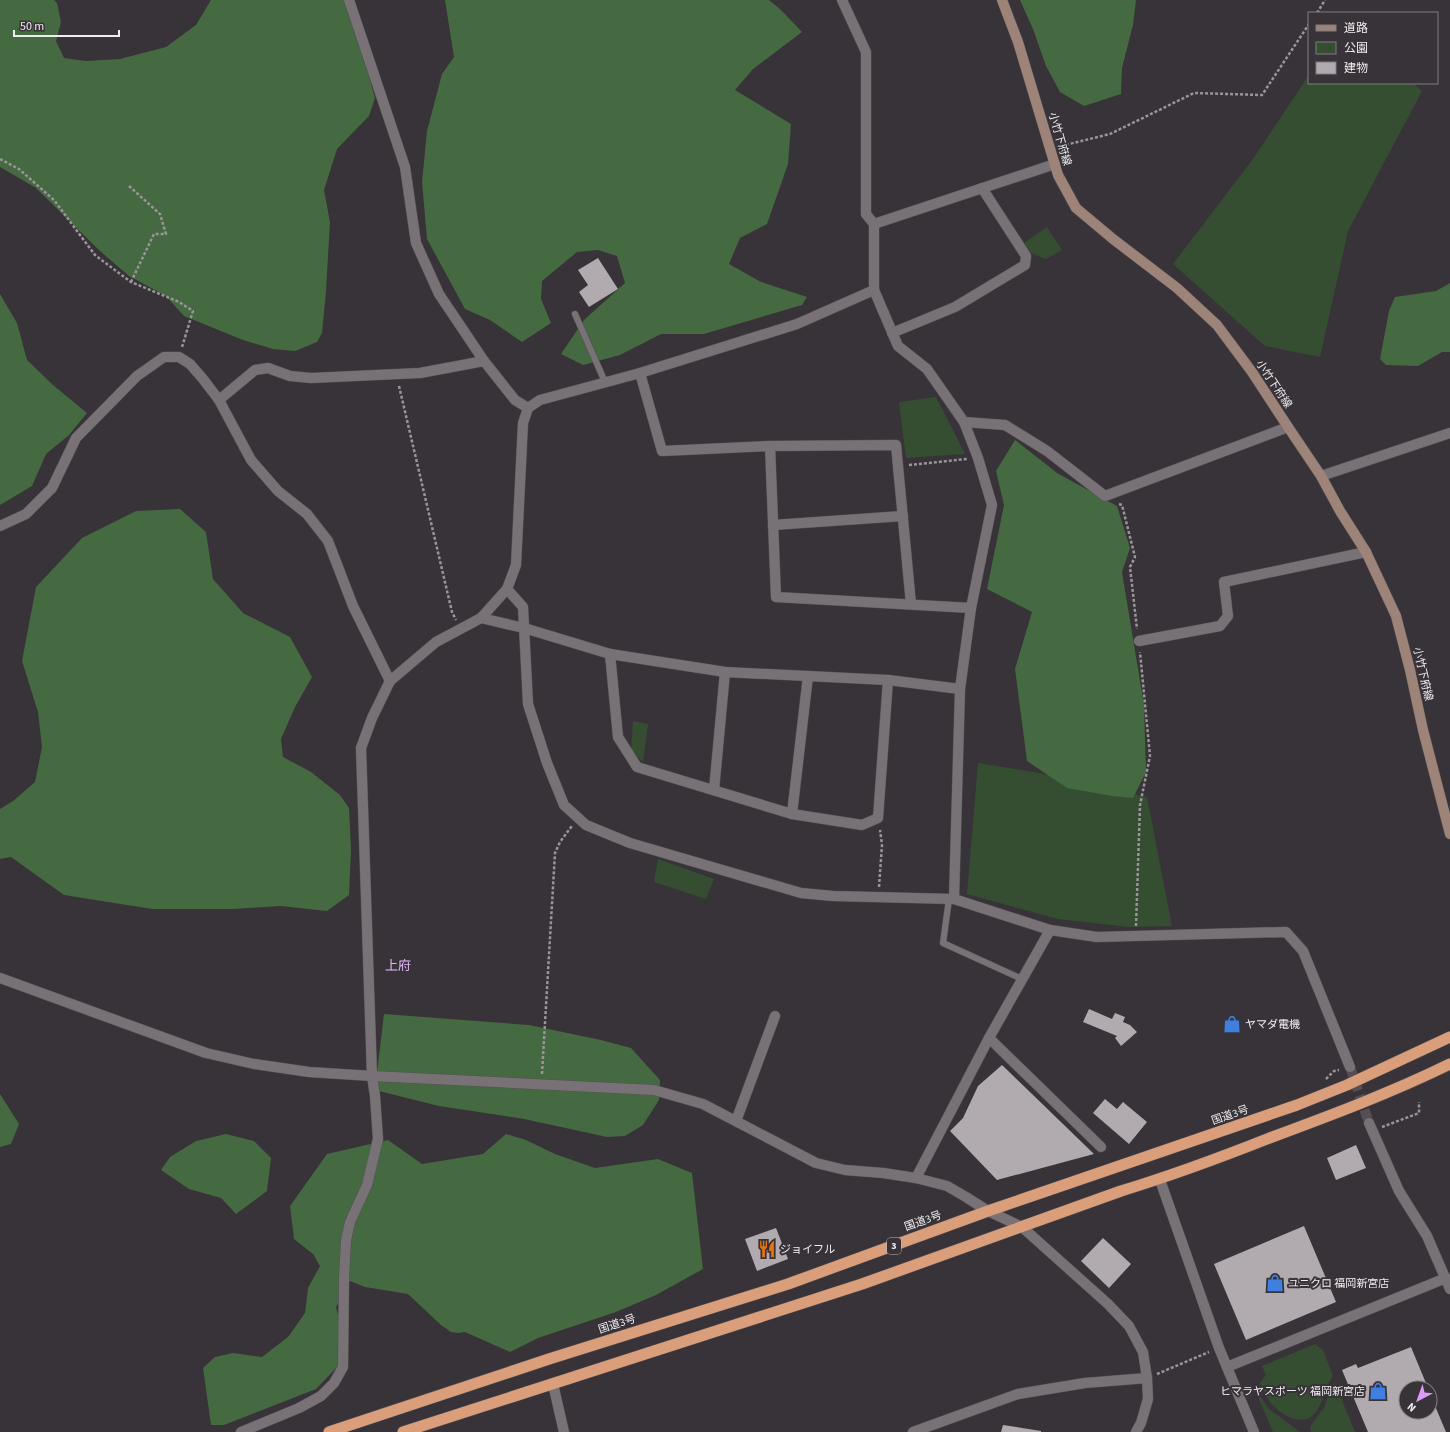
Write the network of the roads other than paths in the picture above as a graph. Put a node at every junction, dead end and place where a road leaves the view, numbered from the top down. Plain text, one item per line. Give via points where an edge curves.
1 (349, 0) edge
2 (842, 0) edge
3 (1002, 0) edge
4 (1055, 164) junction
5 (982, 188) junction
6 (874, 224) junction
7 (874, 290) junction
8 (575, 314) dead end
9 (892, 333) junction
10 (484, 361) junction
11 (640, 373) junction
12 (605, 382) junction
13 (219, 400) junction
14 (528, 408) junction
15 (964, 422) junction
16 (1288, 427) junction
17 (1450, 433) edge
18 (770, 446) junction
19 (1321, 476) junction
20 (903, 516) junction
21 (773, 525) junction
22 (0, 526) edge
23 (1366, 552) junction
24 (507, 589) junction
25 (911, 604) junction
26 (971, 608) junction
27 (481, 618) junction
28 (524, 628) junction
29 (1139, 641) road end
30 (610, 654) junction
31 (725, 672) junction
32 (808, 676) junction
33 (888, 680) junction
34 (390, 682) junction
35 (960, 689) junction
36 (714, 790) junction
37 (792, 814) junction
38 (1450, 834) edge
39 (951, 899) junction
40 (1050, 930) junction
41 (0, 978) edge
42 (1022, 979) junction
43 (775, 1016) dead end
44 (1450, 1037) edge
45 (990, 1038) junction
46 (1450, 1064) edge
47 (1350, 1067) tunnel mouth
48 (372, 1076) junction
49 (736, 1121) junction
50 (1371, 1127) tunnel mouth
51 (1102, 1147) dead end
52 (916, 1178) junction
53 (1160, 1180) junction
54 (988, 1211) junction
55 (1022, 1227) junction
56 (1446, 1278) junction
57 (1450, 1289) edge
58 (1227, 1367) junction
59 (1147, 1378) junction
60 (553, 1384) junction
61 (241, 1432) edge
62 (330, 1432) edge
63 (403, 1432) edge
64 (564, 1432) edge
65 (913, 1432) edge
66 (1136, 1432) edge
67 (1254, 1432) edge

1 - 10 street via 405,167 416,243 439,294
2 - 6 street via 866,52 866,214
3 - 4 main road, 小竹下府線 via 1018,42
4 - 5 street
4 - 16 main road, 小竹下府線 via 1058,175 1076,208 1178,288 1217,325
5 - 6 street
5 - 9 street via 1026,256 1025,265 955,307
6 - 7 street
7 - 9 street
7 - 11 street via 797,324
8 - 12 lane
9 - 15 street via 898,346 927,370
10 - 13 street via 420,373 311,378 290,376 268,368 255,370
10 - 14 street via 515,400
11 - 12 street
11 - 18 street via 662,452
12 - 14 street via 540,400
13 - 22 street via 190,364 179,357 164,357 137,376 76,438 52,488 26,514
13 - 34 street via 251,460 278,491 307,514 328,541 353,606
14 - 24 street via 523,424 516,565
15 - 16 street via 1005,425 1047,451 1106,496
15 - 26 street via 992,505
16 - 19 main road, 小竹下府線
17 - 19 street
18 - 20 street via 896,445
18 - 21 street
19 - 23 main road, 小竹下府線
20 - 21 street
20 - 25 street
21 - 25 street via 776,597
23 - 29 street via 1224,582 1228,616 1220,626
23 - 38 main road, 小竹下府線 via 1396,616
24 - 27 street
24 - 28 street via 523,607
25 - 26 street
26 - 35 street
27 - 28 street
27 - 34 street via 436,642
28 - 30 street
28 - 39 street via 528,704 546,763 564,805 586,825 630,843 801,893
30 - 31 street
30 - 36 street via 618,737 637,766
31 - 32 street
31 - 36 street
32 - 33 street
32 - 37 street
33 - 35 street
33 - 37 street via 878,818 862,825
34 - 48 street via 361,748
35 - 39 street
36 - 37 street
39 - 40 street
39 - 42 lane via 943,943
40 - 42 street
40 - 47 street via 1097,937 1286,932 1303,951
41 - 48 street via 206,1053 301,1071
42 - 45 street
43 - 49 street
44 - 54 highway, 国道3号 / 3 via 1297,1105
45 - 51 street
45 - 52 street
46 - 53 highway, 3 via 1347,1109
48 - 49 street via 654,1090 703,1104
48 - 61 street via 378,1139 367,1185 350,1222 346,1240 343,1367 334,1383 321,1396 300,1408
49 - 52 street via 816,1163 844,1170
50 - 56 street via 1399,1191 1427,1236
52 - 54 street via 947,1186
53 - 55 highway, 3 via 1121,1191
53 - 58 street
54 - 55 street
54 - 62 highway, 国道3号 / 3 via 788,1284 549,1359
55 - 59 street via 1129,1326 1143,1352
55 - 60 highway, 3 via 862,1284
56 - 57 street
56 - 58 street
58 - 67 street
59 - 65 street via 1085,1383 1018,1394
59 - 66 street via 1148,1399
60 - 63 highway, 3
60 - 64 street

